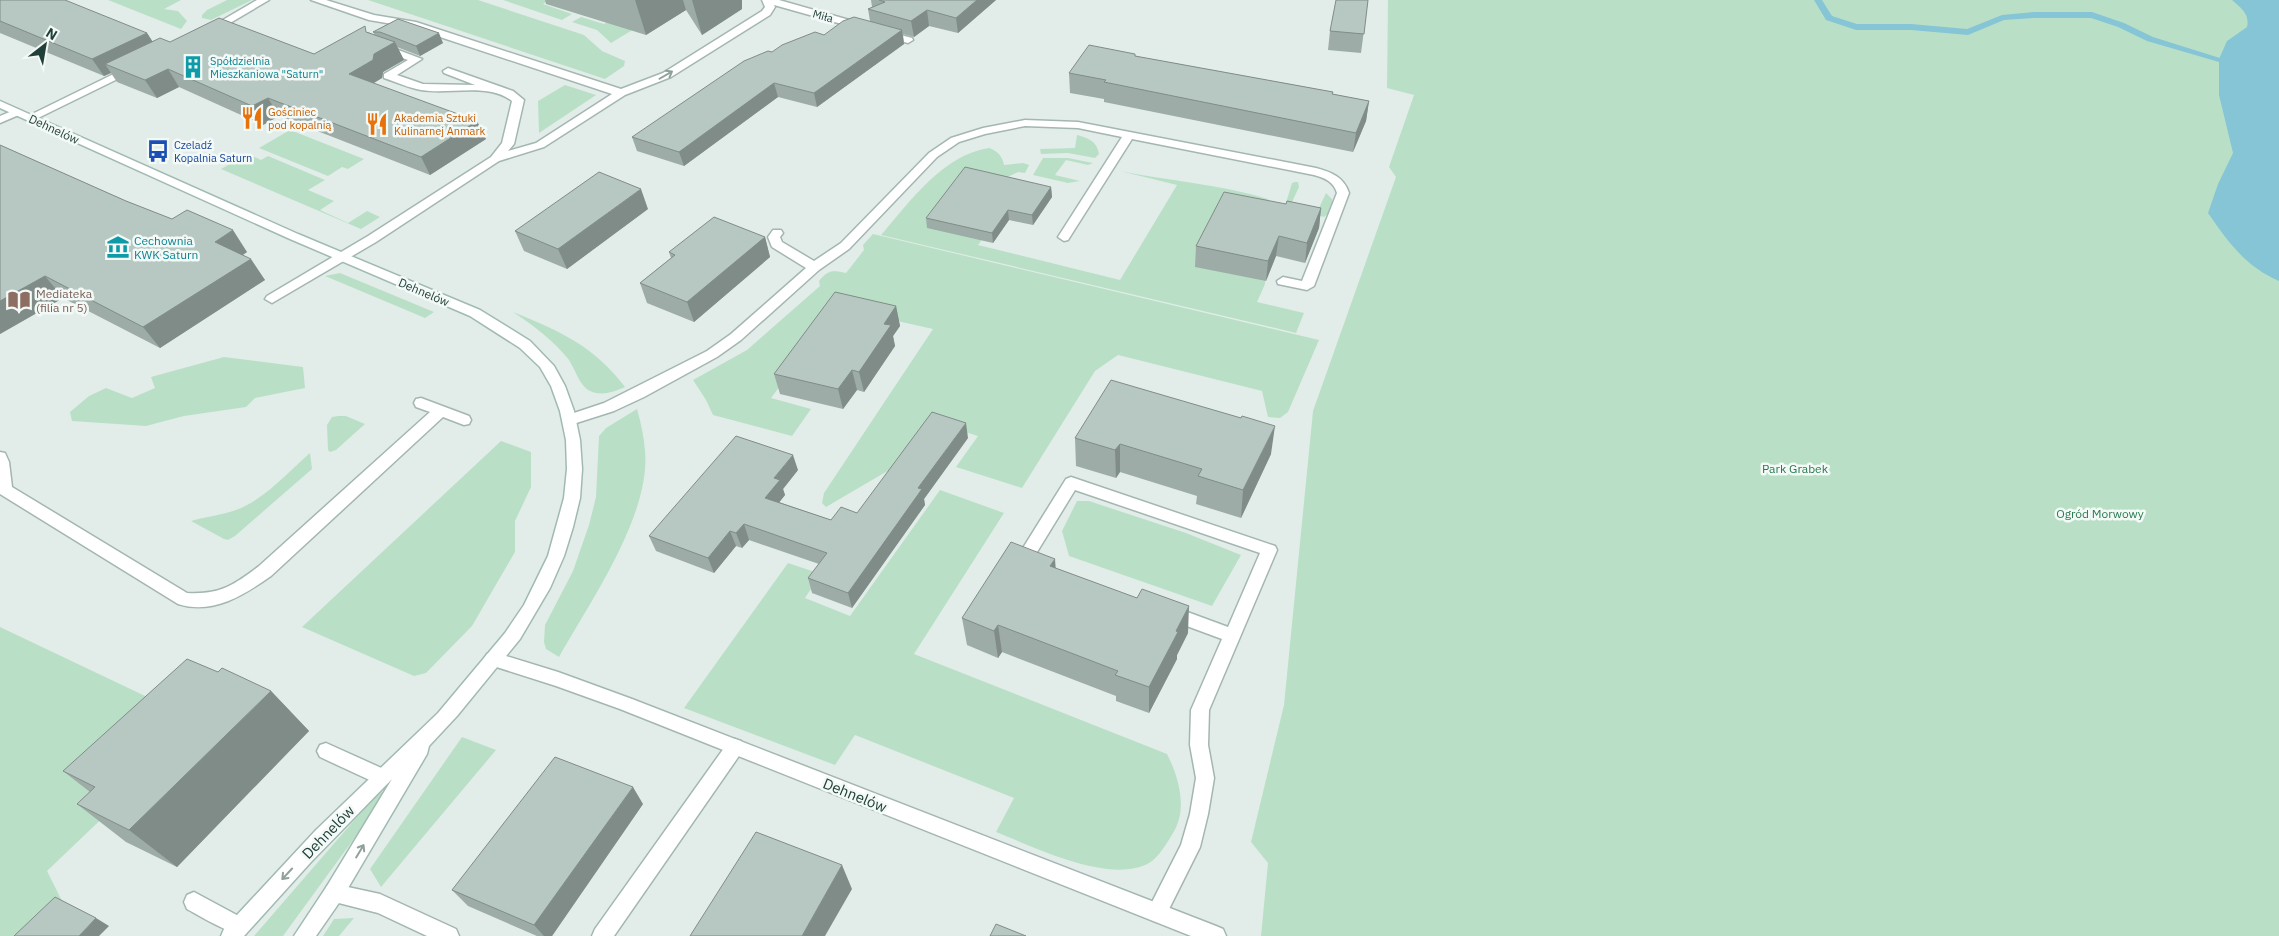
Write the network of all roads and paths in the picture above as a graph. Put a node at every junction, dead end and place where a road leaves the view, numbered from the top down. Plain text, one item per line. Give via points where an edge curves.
1 (264, 0) edge
2 (316, 0) edge
3 (767, 0) edge
4 (201, 34) edge
5 (908, 40) dead end
6 (380, 46) edge
7 (139, 64) edge
8 (448, 72) dead end
9 (508, 93) junction
10 (622, 93) junction
11 (0, 104) edge
12 (17, 112) junction
13 (30, 118) junction
14 (0, 120) edge
15 (1129, 135) junction
16 (495, 159) junction
17 (777, 234) dead end
18 (1064, 236) dead end
19 (341, 258) junction
20 (814, 267) junction
21 (1283, 281) dead end
22 (272, 299) dead end
23 (420, 404) dead end
24 (441, 411) junction
25 (464, 420) dead end
26 (570, 420) junction
27 (0, 457) edge
28 (1051, 570) edge
29 (1152, 606) edge
30 (1233, 636) junction
31 (493, 659) junction
32 (430, 734) junction
33 (735, 747) junction
34 (326, 751) dead end
35 (382, 777) junction
36 (334, 893) junction
37 (194, 902) dead end
38 (1157, 912) junction
39 (235, 931) edge
40 (304, 936) edge
41 (449, 936) edge
42 (602, 936) edge
43 (1216, 936) edge

1 - 4 street
2 - 10 street via 373,18 412,24
3 - 5 street, Miła
10 -> 3 street via 667,75 756,20 770,7
6 - 9 street via 417,59 388,76 408,84 433,88 483,88
7 - 13 street
8 - 9 street
9 - 16 street via 518,100 508,144
10 - 16 street via 540,145
11 - 12 street, Dehnelów
12 - 13 street, Dehnelów
12 - 14 street
13 - 19 street, Dehnelów
15 - 18 street
15 - 20 street via 1078,125 1025,123 955,140 933,155 845,246
15 - 21 street via 1294,168 1337,181 1343,193 1306,286
16 - 19 street
17 - 20 street via 774,237 776,244
19 - 22 street
19 - 26 street, Dehnelów via 458,306 511,334 553,375
20 - 26 street via 722,348 639,393
23 - 24 street
24 - 25 street
24 - 27 street via 265,571 236,593 205,602 184,599 5,490
26 - 31 street, Dehnelów via 574,439 574,473 564,532 525,618
28 - 30 street via 1024,560 1071,483 1269,550
29 - 30 street
30 - 38 street via 1200,710 1199,745 1205,778 1190,847
31 - 32 street, Dehnelów
31 - 33 street, Dehnelów via 558,679
32 - 35 street, Dehnelów
36 -> 32 street, Dehnelów
33 - 38 street, Dehnelów
33 - 42 street
34 - 35 street
35 -> 39 street, Dehnelów
36 - 40 street, Dehnelów
36 - 41 street via 380,904
37 - 39 street
38 - 43 street, Dehnelów

